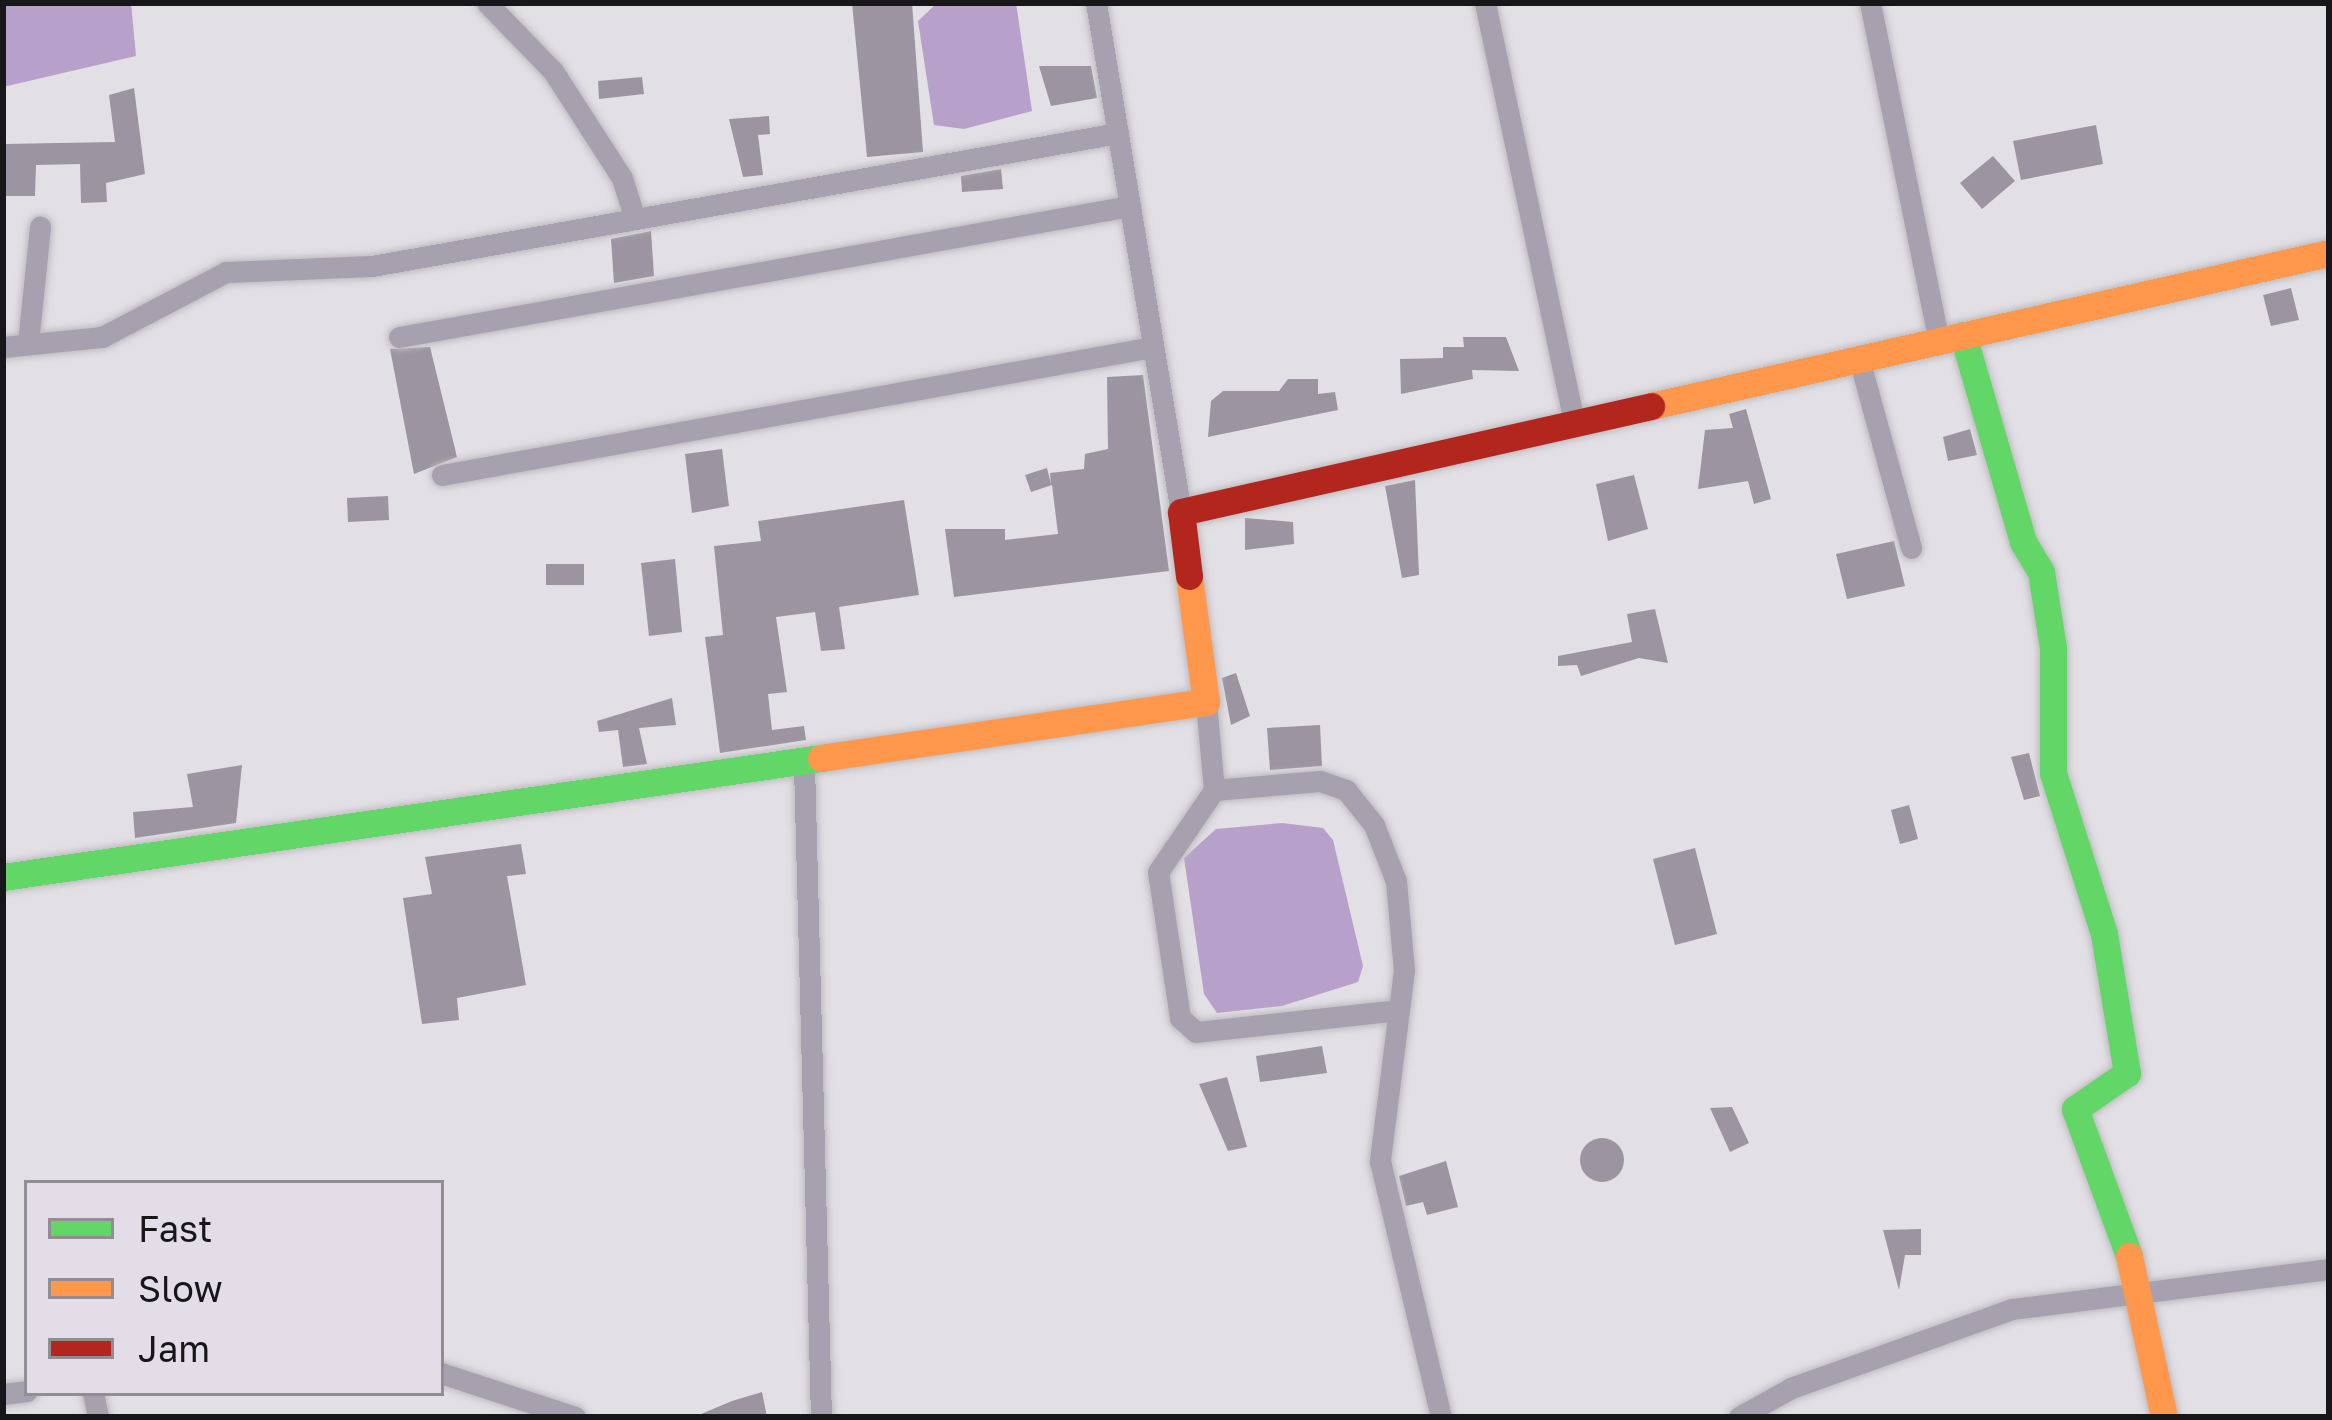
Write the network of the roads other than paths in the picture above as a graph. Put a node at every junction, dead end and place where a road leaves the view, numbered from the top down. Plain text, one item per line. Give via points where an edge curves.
1 (487, 3) edge
2 (1096, 3) edge
3 (1485, 3) edge
4 (1870, 3) edge
5 (1118, 133) junction
6 (1130, 206) junction
7 (634, 219) junction
8 (40, 227) dead end
9 (2329, 253) edge
10 (399, 337) dead end
11 (1951, 338) junction
12 (28, 343) junction
13 (3, 347) edge
14 (1153, 347) junction
15 (1859, 359) junction
16 (1574, 423) junction
17 (442, 475) dead end
18 (1180, 512) junction
19 (1912, 548) dead end
20 (1206, 702) junction
21 (804, 764) junction
22 (1214, 790) junction
23 (3, 877) edge
24 (1398, 1010) junction
25 (2329, 1269) edge
26 (2137, 1293) junction
27 (444, 1374) edge
28 (575, 1417) edge
29 (820, 1417) edge
30 (1442, 1417) edge
31 (1738, 1417) edge
32 (2164, 1417) edge

1 - 7 street via 554,71 622,178
2 - 5 street
3 - 16 street
4 - 11 street
5 - 6 street
5 - 7 street
6 - 10 street
6 - 14 street
7 - 12 street via 373,266 226,272 102,337
8 - 12 street
9 - 11 street
11 - 15 street
11 - 26 street via 2023,542 2041,572 2053,648 2053,772 2104,934 2127,1073 2075,1109
12 - 13 street
14 - 17 street
14 - 18 street
15 - 16 street
15 - 19 street
16 - 18 street
18 - 20 street
20 - 21 street
20 - 22 street
21 - 23 street
21 - 29 street
22 - 24 street via 1320,781 1346,790 1374,825 1396,880
22 - 24 street via 1158,872 1180,1018 1196,1032
24 - 30 street via 1380,1161
25 - 26 street
26 - 31 street via 2012,1309 1791,1388
26 - 32 street
27 - 28 street

